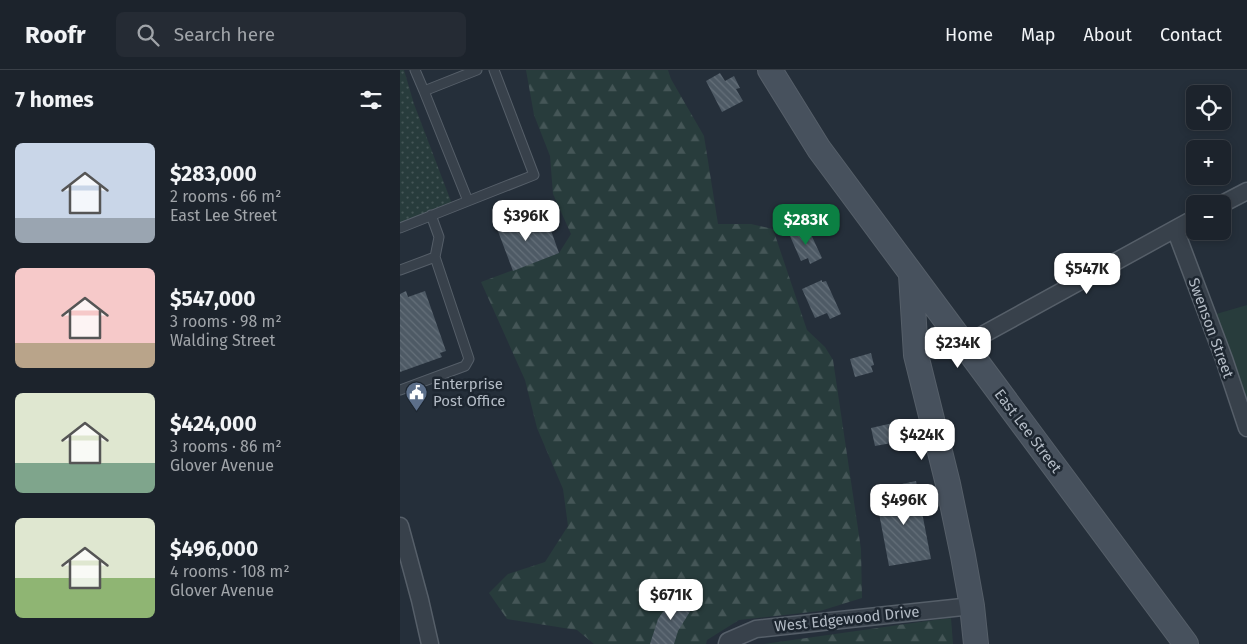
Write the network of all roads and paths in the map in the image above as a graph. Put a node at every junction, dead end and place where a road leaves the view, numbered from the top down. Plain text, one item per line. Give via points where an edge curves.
1 (414, 70) edge
2 (477, 70) edge
3 (494, 70) edge
4 (770, 70) edge
5 (424, 91) junction
6 (1247, 191) edge
7 (1231, 199) edge
8 (468, 201) junction
9 (431, 216) junction
10 (1186, 223) edge
11 (400, 228) edge
12 (1175, 229) junction
13 (436, 257) junction
14 (400, 270) edge
15 (911, 275) junction
16 (964, 344) junction
17 (400, 390) edge
18 (1247, 428) edge
19 (400, 526) edge
20 (972, 606) junction
21 (430, 644) edge
22 (727, 644) edge
23 (976, 644) edge
24 (1186, 644) edge

1 - 5 lane
2 - 5 lane
3 - 8 lane via 534,175
4 - 15 main road, East Lee Street via 819,150
5 - 8 lane
6 - 7 street
8 - 9 lane
9 - 11 lane
9 - 13 lane via 439,237
10 - 12 street
12 - 16 street
12 - 18 street, Swenson Street
13 - 14 lane
13 - 17 lane via 468,359 465,366
15 - 16 main road, East Lee Street
15 - 20 main road via 916,355 948,484
16 - 24 main road, East Lee Street
19 - 21 street
20 - 22 street, West Edgewood Drive via 756,629
20 - 23 main road

